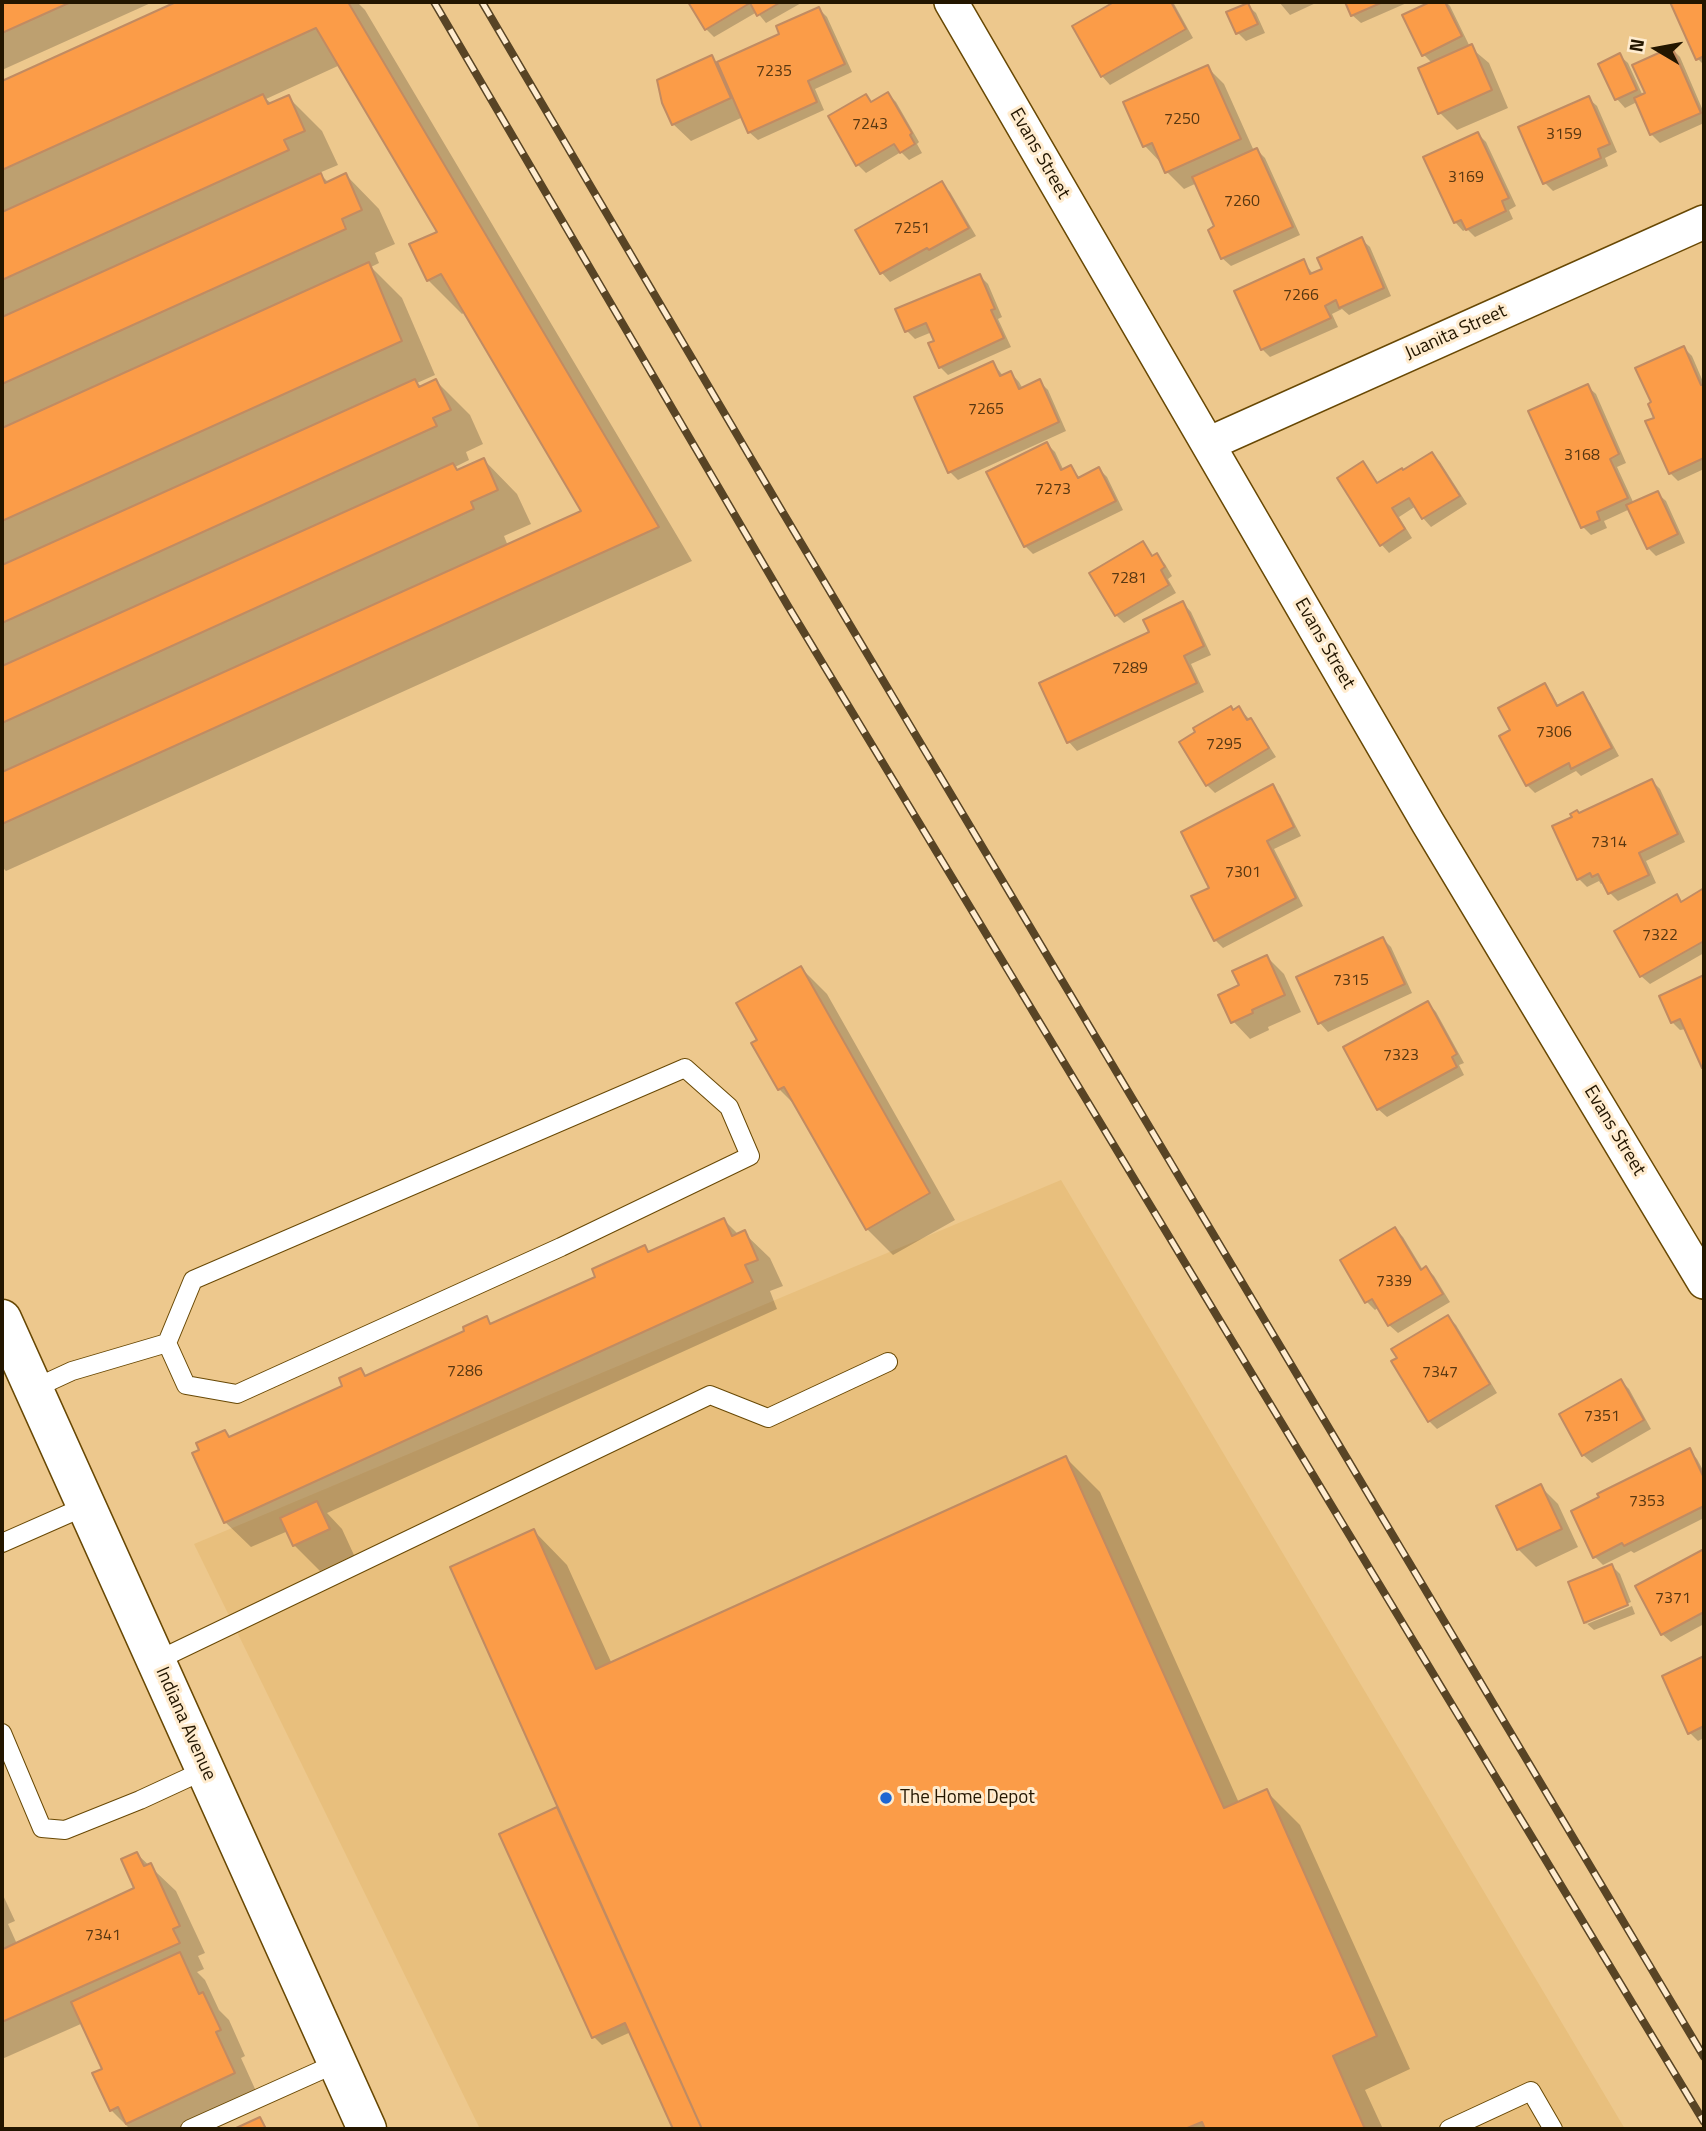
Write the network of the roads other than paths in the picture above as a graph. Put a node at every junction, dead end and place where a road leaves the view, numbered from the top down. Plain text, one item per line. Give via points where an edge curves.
1 (951, 2) edge
2 (1704, 222) edge
3 (1208, 444) junction
4 (1704, 1282) edge
5 (2, 1320) edge
6 (167, 1343) junction
7 (888, 1362) dead end
8 (33, 1389) junction
9 (86, 1506) junction
10 (2, 1543) edge
11 (156, 1661) junction
12 (2, 1733) edge
13 (205, 1770) junction
14 (331, 2064) junction
15 (190, 2129) edge
16 (367, 2129) edge
17 (1449, 2129) edge
18 (1553, 2129) edge

1 - 3 street, Evans Street
2 - 3 street, Juanita Street
3 - 4 street, Evans Street via 1428,823
5 - 8 main road, Indiana Avenue
6 - 6 lane via 186,1385 237,1394 750,1156 729,1107 685,1068 193,1280
6 - 8 lane via 72,1371
7 - 11 lane via 768,1418 710,1395
8 - 9 main road, Indiana Avenue
9 - 10 lane
9 - 11 main road, Indiana Avenue
11 - 13 main road, Indiana Avenue
12 - 13 lane via 42,1828 65,1830
13 - 14 main road, Indiana Avenue
14 - 15 lane
14 - 16 main road, Indiana Avenue
17 - 18 lane via 1531,2091

